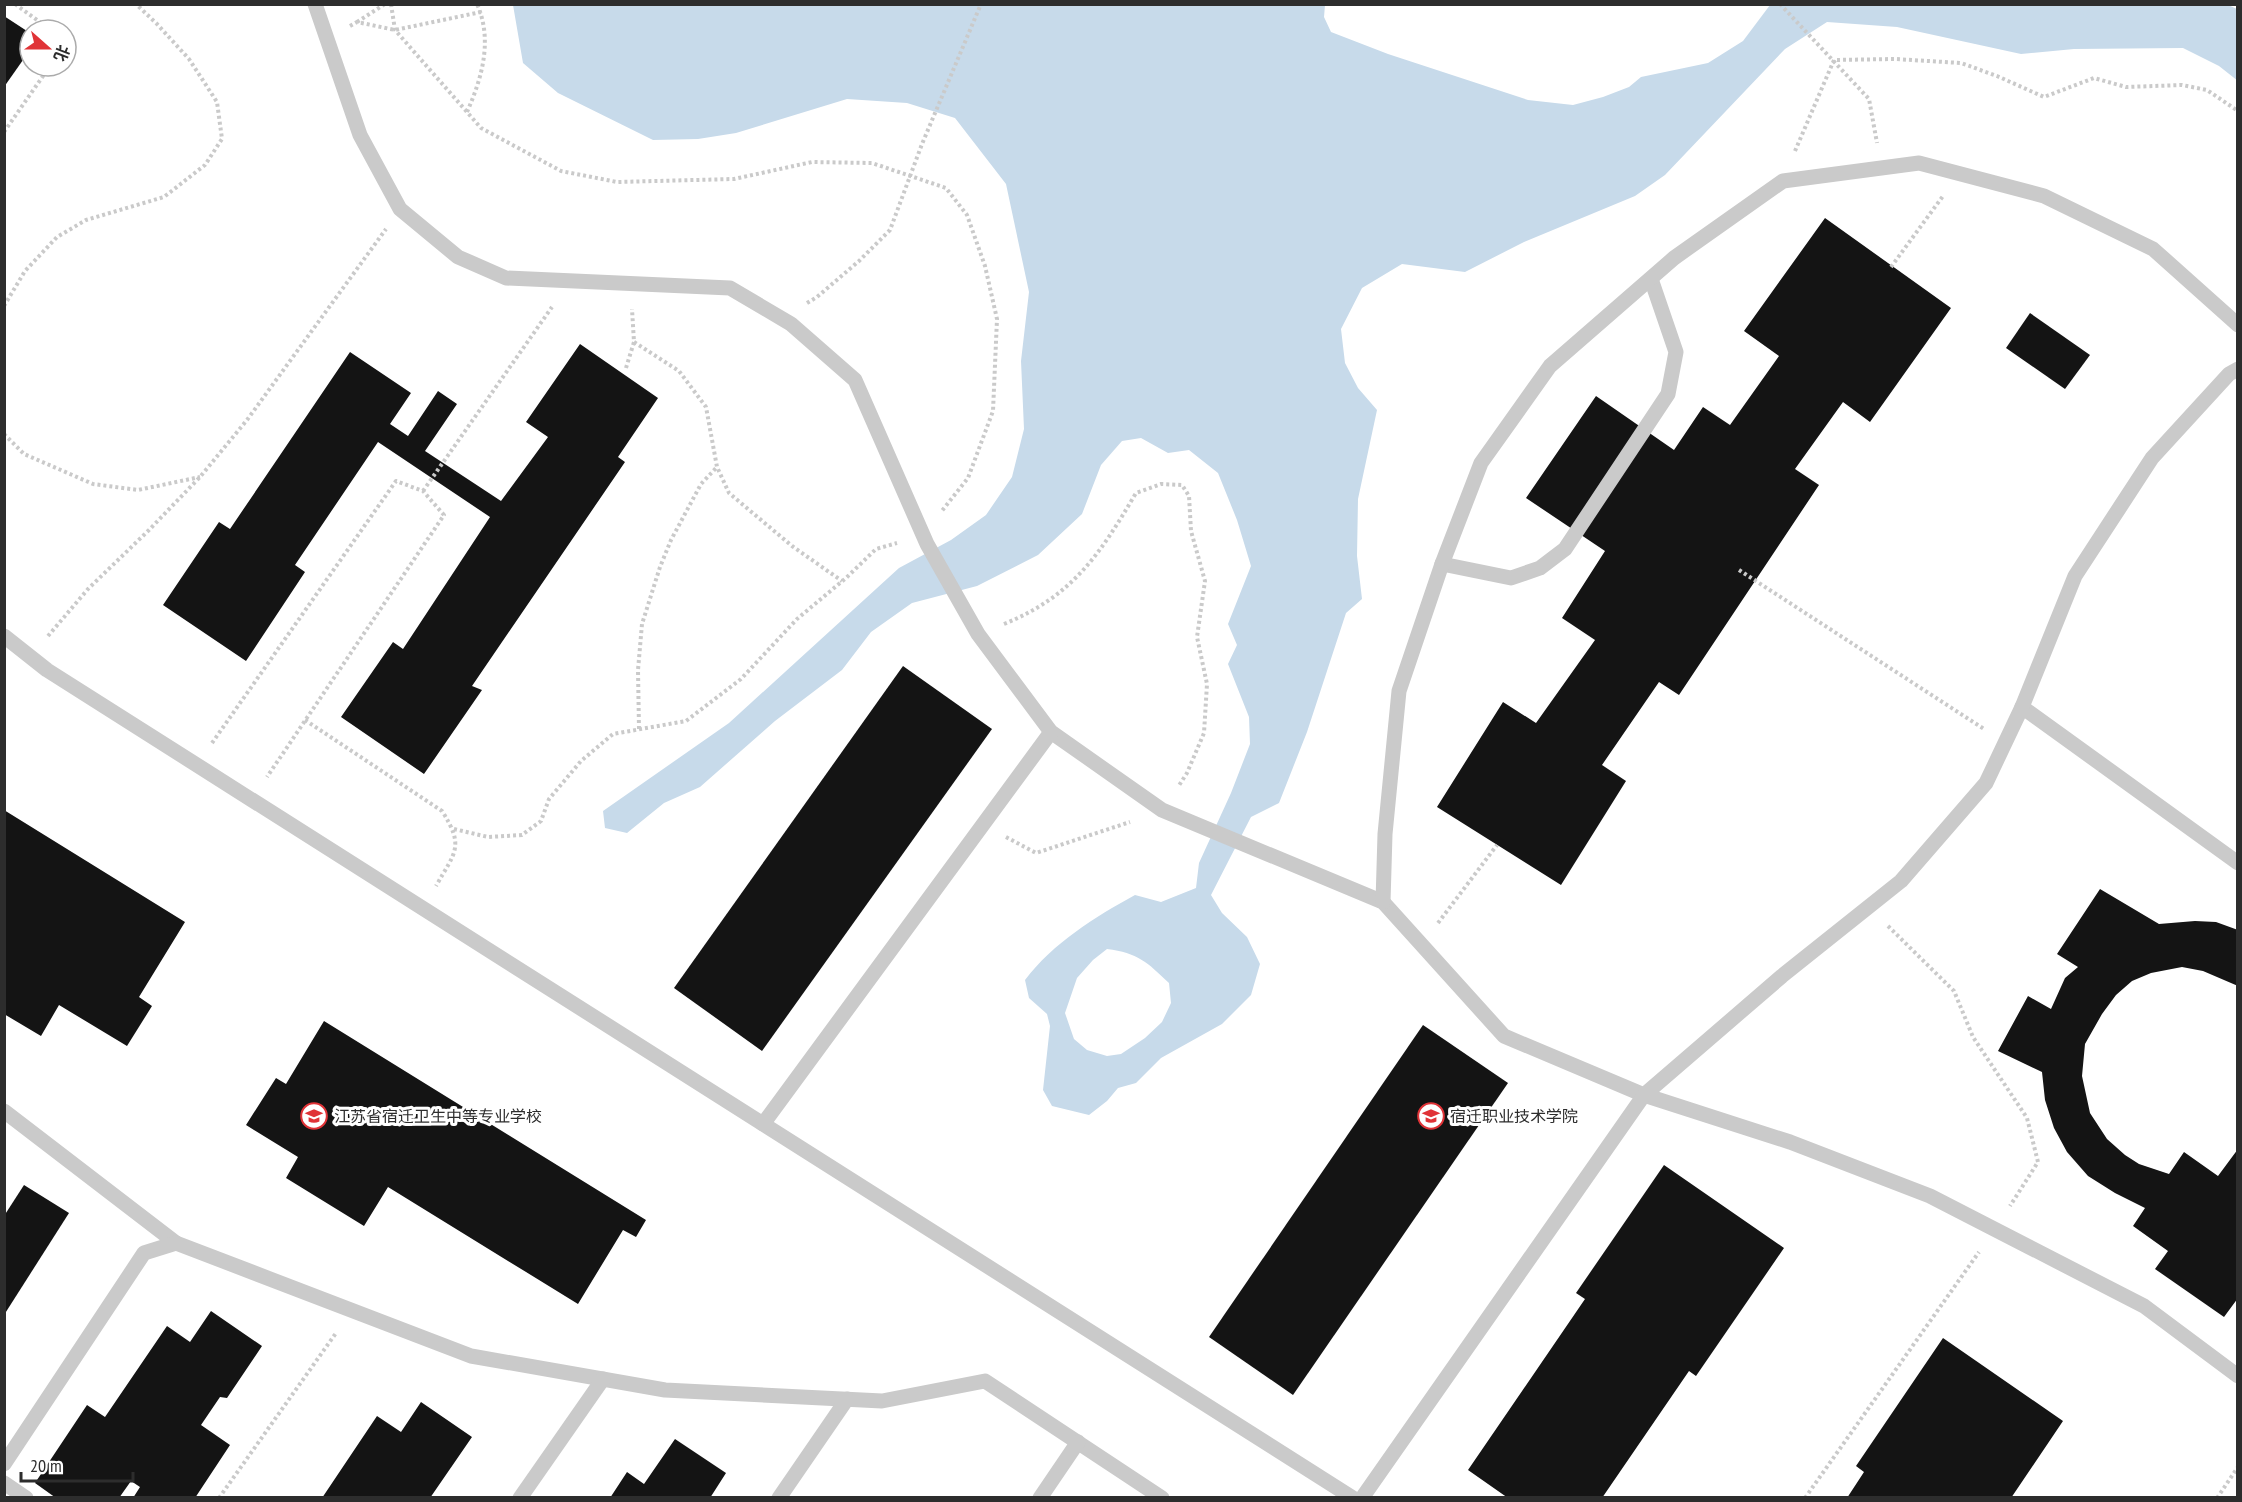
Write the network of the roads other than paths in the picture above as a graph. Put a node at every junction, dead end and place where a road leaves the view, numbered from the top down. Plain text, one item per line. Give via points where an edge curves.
1 (315, 4) edge
2 (1651, 279) junction
3 (2238, 325) edge
4 (2238, 369) edge
5 (1442, 564) junction
6 (4, 636) edge
7 (2022, 707) junction
8 (1051, 732) junction
9 (2238, 863) edge
10 (1383, 902) junction
11 (1644, 1095) junction
12 (4, 1111) edge
13 (764, 1124) junction
14 (176, 1243) junction
15 (2238, 1376) edge
16 (603, 1378) junction
17 (847, 1399) junction
18 (1078, 1442) junction
19 (4, 1464) edge
20 (4, 1483) edge
21 (26, 1497) edge
22 (519, 1497) edge
23 (779, 1497) edge
24 (1040, 1497) edge
25 (1162, 1497) edge
26 (1353, 1497) edge
27 (1362, 1497) edge

1 - 8 lane via 360,135 400,209 458,257 506,278 730,288 790,324 855,380 925,539 968,618
2 - 3 lane via 1674,258 1783,181 1919,163 2044,196 2153,249
2 - 5 lane via 1550,366 1481,463
2 - 5 lane via 1676,352 1668,394 1564,549 1540,568 1511,578
4 - 7 lane via 2152,458 2075,576
5 - 10 lane via 1399,691 1385,834
6 - 13 lane via 47,670
7 - 9 lane
7 - 11 lane via 1986,783 1901,881 1782,976
8 - 10 lane via 1162,810
8 - 13 lane
10 - 11 lane via 1504,1036
11 - 15 lane via 1790,1142 1930,1196 2144,1306
11 - 27 lane
12 - 14 lane
13 - 26 lane
14 - 16 lane via 471,1356
14 - 19 lane via 144,1253
16 - 17 lane via 665,1390
16 - 22 lane
17 - 18 lane via 882,1401 985,1381
17 - 23 lane
18 - 24 lane
18 - 25 lane
20 - 21 lane

